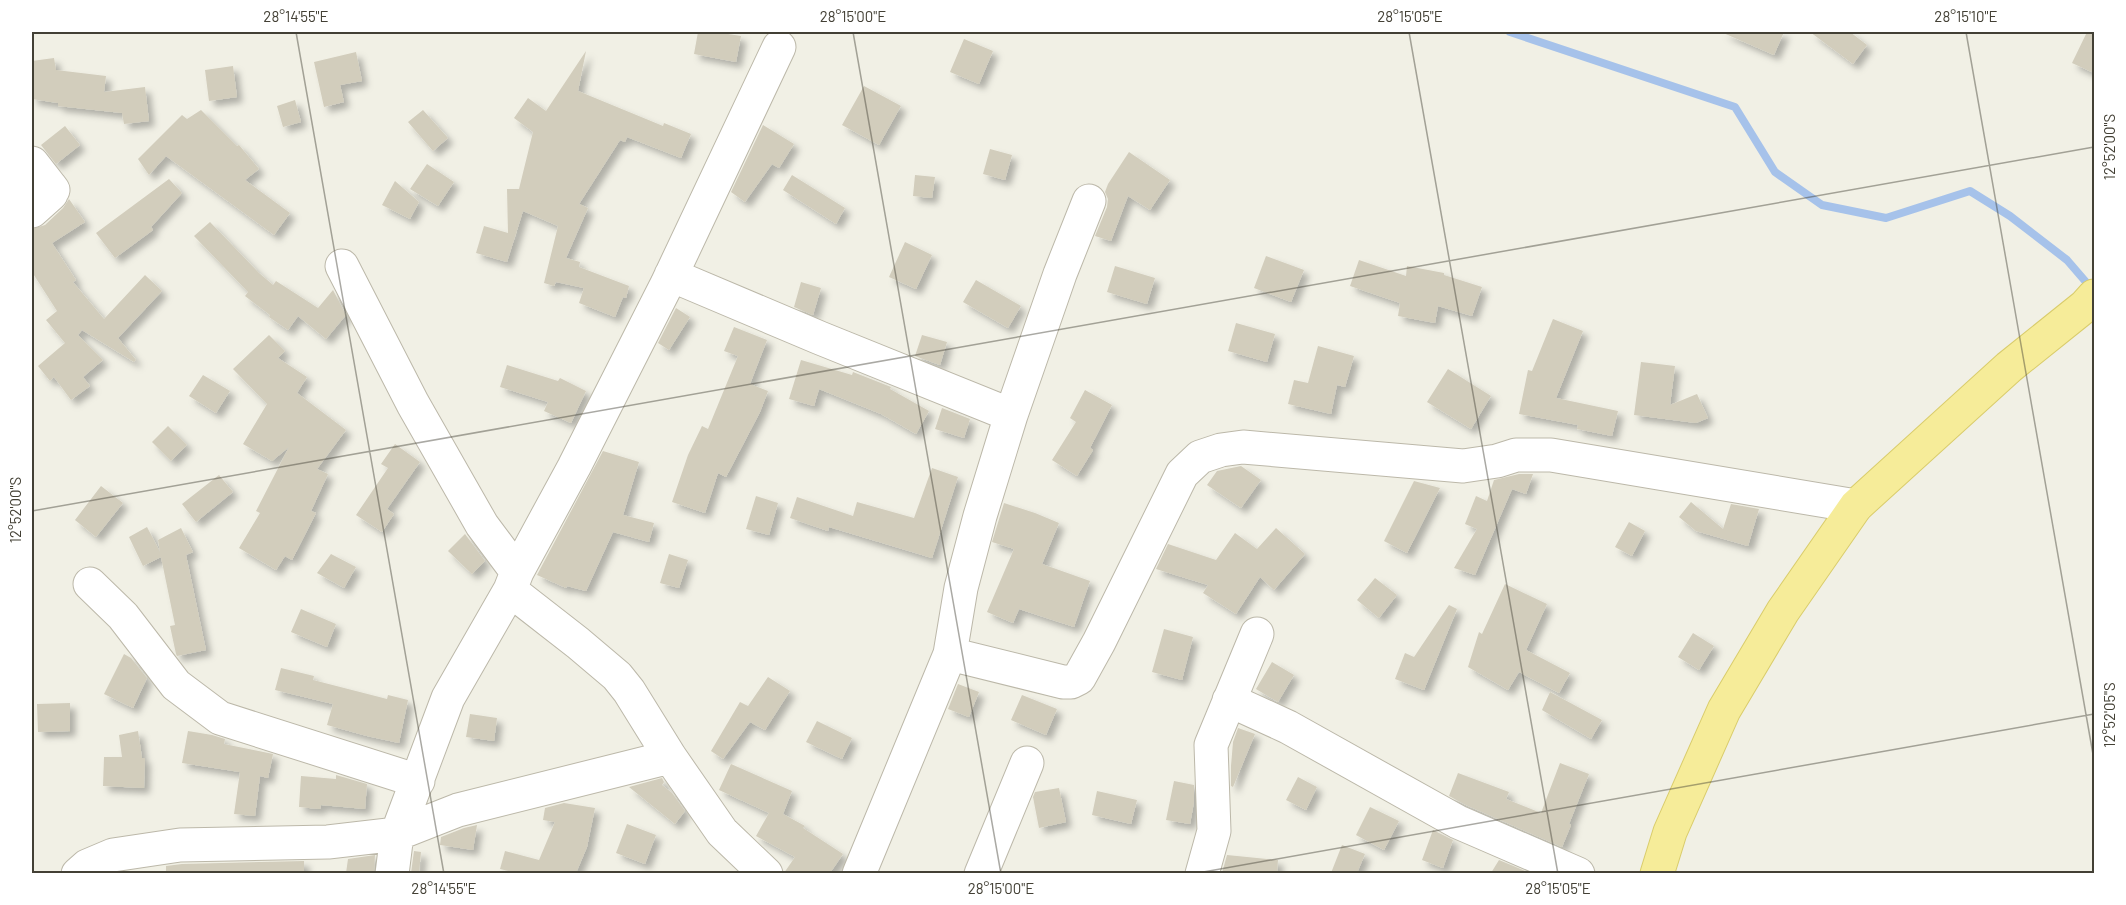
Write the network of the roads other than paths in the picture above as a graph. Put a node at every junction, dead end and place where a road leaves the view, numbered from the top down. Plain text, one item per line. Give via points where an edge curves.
1 (779, 46) dead end
2 (32, 163) edge
3 (1089, 201) dead end
4 (32, 211) edge
5 (342, 266) dead end
6 (671, 275) junction
7 (2090, 301) edge
8 (1011, 415) junction
9 (1856, 506) junction
10 (513, 581) junction
11 (90, 584) dead end
12 (1257, 634) dead end
13 (950, 654) junction
14 (1229, 700) junction
15 (670, 757) junction
16 (1027, 763) dead end
17 (418, 782) junction
18 (397, 834) junction
19 (78, 873) edge
20 (392, 873) edge
21 (766, 873) edge
22 (859, 873) edge
23 (981, 873) edge
24 (1202, 873) edge
25 (1578, 873) edge
26 (1657, 873) edge

1 - 6 street
2 - 4 street via 44,179 49,185 53,190 50,186 51,194
3 - 8 street
5 - 10 street via 413,404
6 - 8 street
6 - 10 street
7 - 9 main road via 2009,367
8 - 13 street via 961,588
9 - 13 street via 1551,455 1516,456 1463,466 1243,447 1221,450 1200,457 1182,474 1079,678 1063,682
9 - 26 main road via 1783,611 1724,710 1670,832
10 - 15 street via 617,676
10 - 17 street via 448,699
11 - 17 street via 123,616 176,685 220,718
12 - 14 street
13 - 22 street
14 - 24 street via 1211,745 1214,831
14 - 25 street via 1288,727 1458,822
15 - 18 street via 458,810
15 - 21 street via 722,832
16 - 23 street
17 - 18 street
18 - 19 street via 328,842 180,845 113,855
18 - 20 street

